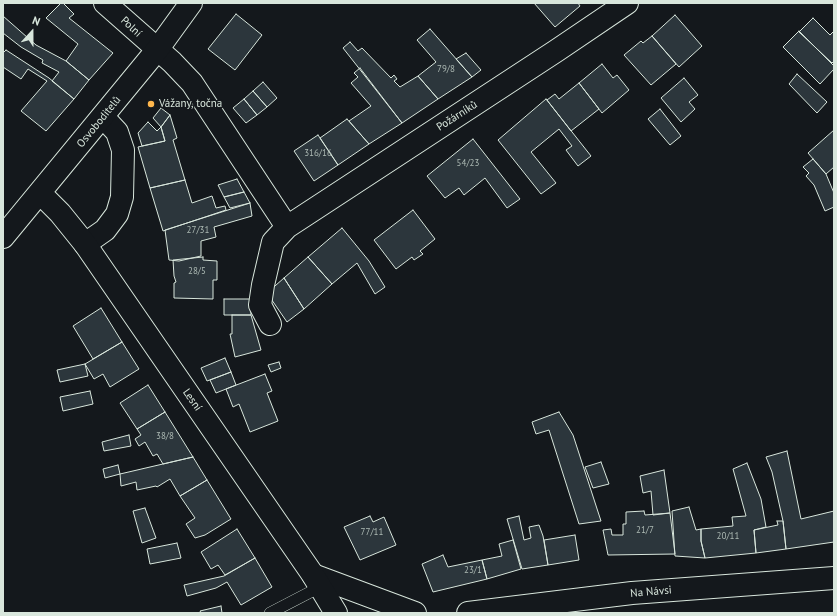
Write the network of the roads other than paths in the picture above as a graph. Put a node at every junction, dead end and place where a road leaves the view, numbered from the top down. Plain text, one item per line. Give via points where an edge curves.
1 (106, 3) edge
2 (191, 3) edge
3 (627, 3) edge
4 (157, 50) junction
5 (103, 116) junction
6 (40, 193) junction
7 (287, 227) junction
8 (3, 237) edge
9 (85, 244) junction
10 (270, 324) dead end
11 (834, 578) edge
12 (316, 581) junction
13 (270, 613) edge
14 (336, 613) edge
15 (415, 613) edge
16 (468, 613) edge

1 - 4 street, Polní
2 - 4 street, Osvoboditelů
3 - 7 street, Požárníků
4 - 5 street, Osvoboditelů
4 - 7 street via 201,95
5 - 6 street, Osvoboditelů
5 - 9 street via 117,132 123,150 122,197 117,214 105,230
6 - 8 street, Osvoboditelů
6 - 9 street, Lesní
7 - 10 street, Požárníků via 273,242 260,305
9 - 12 street, Lesní
11 - 16 street, Na Návsi via 632,593
12 - 13 lane
12 - 14 street, Lesní
12 - 15 street

